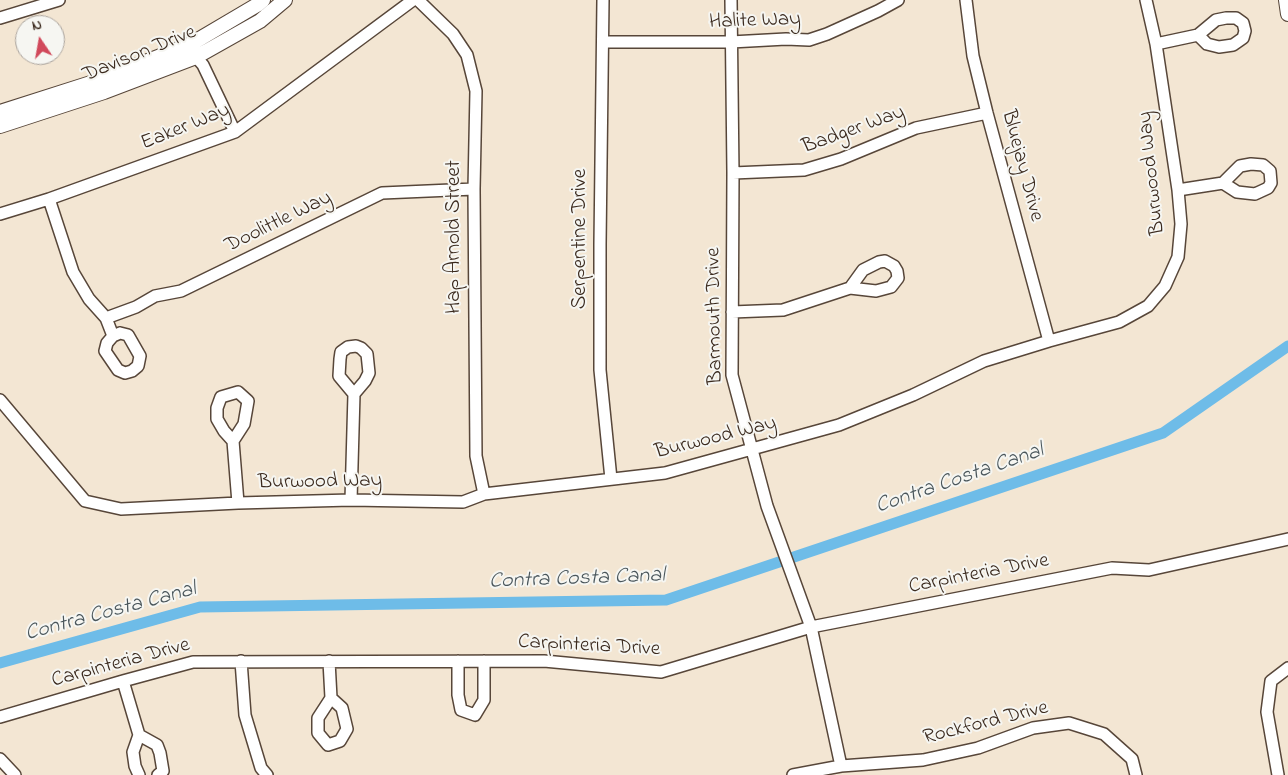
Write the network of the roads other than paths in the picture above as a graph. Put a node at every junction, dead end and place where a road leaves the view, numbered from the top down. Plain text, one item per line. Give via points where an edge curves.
1 (58, 0) edge
2 (263, 0) edge
3 (286, 0) edge
4 (413, 0) edge
5 (418, 0) edge
6 (603, 0) edge
7 (731, 0) edge
8 (898, 0) edge
9 (966, 0) edge
10 (1146, 0) edge
11 (1286, 0) edge
12 (1288, 14) edge
13 (0, 18) edge
14 (1198, 35) dead end
15 (603, 42) junction
16 (732, 42) junction
17 (190, 44) junction
18 (1156, 44) junction
19 (196, 57) junction
20 (0, 112) edge
21 (987, 113) junction
22 (0, 126) edge
23 (235, 132) junction
24 (733, 173) junction
25 (1223, 183) dead end
26 (474, 189) junction
27 (1178, 190) junction
28 (49, 199) junction
29 (0, 214) edge
30 (850, 288) dead end
31 (732, 312) junction
32 (106, 318) junction
33 (113, 336) dead end
34 (1049, 340) junction
35 (354, 394) dead end
36 (0, 400) edge
37 (233, 441) dead end
38 (751, 450) junction
39 (611, 479) junction
40 (484, 494) junction
41 (351, 500) junction
42 (238, 503) junction
43 (1288, 539) edge
44 (812, 628) junction
45 (241, 661) junction
46 (329, 661) junction
47 (458, 661) junction
48 (484, 661) junction
49 (1288, 668) edge
50 (123, 681) junction
51 (331, 698) dead end
52 (0, 717) edge
53 (139, 735) junction
54 (0, 760) edge
55 (841, 766) junction
56 (16, 775) edge
57 (139, 775) edge
58 (158, 775) edge
59 (267, 775) edge
60 (793, 775) edge
61 (1136, 775) edge
62 (1278, 775) edge

1 - 13 street
2 - 17 main road, Davison Drive
3 - 19 main road, Davison Drive via 260,21
4 - 23 street, Eaker Way
5 - 26 street, Hap Arnold Street via 468,54 476,91
6 - 15 street, Serpentine Drive
7 - 16 street, Barmouth Drive
8 - 16 street, Halite Way via 809,40
9 - 21 street, Bluejay Drive
10 - 18 street, Burwood Way
11 - 12 main road
14 - 18 street
15 - 16 street, Halite Way
15 - 39 street, Serpentine Drive via 600,370
16 - 24 street, Barmouth Drive
17 - 19 street
17 - 20 main road, Davison Drive via 97,81
18 - 27 street, Burwood Way
19 - 22 main road, Davison Drive
19 - 23 street via 203,65
21 - 24 street, Badger Way via 916,128 841,159 804,170
21 - 34 street, Bluejay Drive
23 - 28 street, Eaker Way
24 - 31 street, Barmouth Drive
25 - 27 street
26 - 32 street, Doolittle Way via 382,193 181,291 155,296
26 - 40 street, Hap Arnold Street via 476,456
27 - 34 street, Burwood Way via 1181,224 1178,257 1165,286 1148,306 1119,322
28 - 29 street, Eaker Way
28 - 32 street via 73,272 89,299
30 - 31 street via 783,310
31 - 38 street, Barmouth Drive via 732,376
32 - 33 street
34 - 38 street, Burwood Way via 984,361 839,425
35 - 41 street
36 - 42 street, Burwood Way via 85,501 121,509
37 - 42 street
38 - 39 street, Burwood Way via 665,474
38 - 44 street, Barmouth Drive via 767,506
39 - 40 street, Burwood Way
40 - 41 street, Burwood Way via 463,502
41 - 42 street, Burwood Way
43 - 44 street, Carpinteria Drive via 1149,570 1112,568
44 - 48 street, Carpinteria Drive via 661,672 544,661
44 - 55 street, Barmouth Drive
45 - 46 street, Carpinteria Drive
45 - 50 street, Carpinteria Drive via 193,662
45 - 59 street via 245,715 261,768
46 - 47 street, Carpinteria Drive
46 - 51 street
47 - 48 street, Carpinteria Drive
47 - 48 street via 461,710 475,715 484,700
49 - 62 street via 1271,681 1267,712
50 - 52 street, Carpinteria Drive
50 - 53 street
53 - 57 street via 133,752
53 - 58 street via 157,745 163,771
54 - 56 street
55 - 60 street, Rockford Drive
55 - 61 street, Rockford Drive via 923,760 978,748 1033,728 1069,723 1104,734 1132,759

